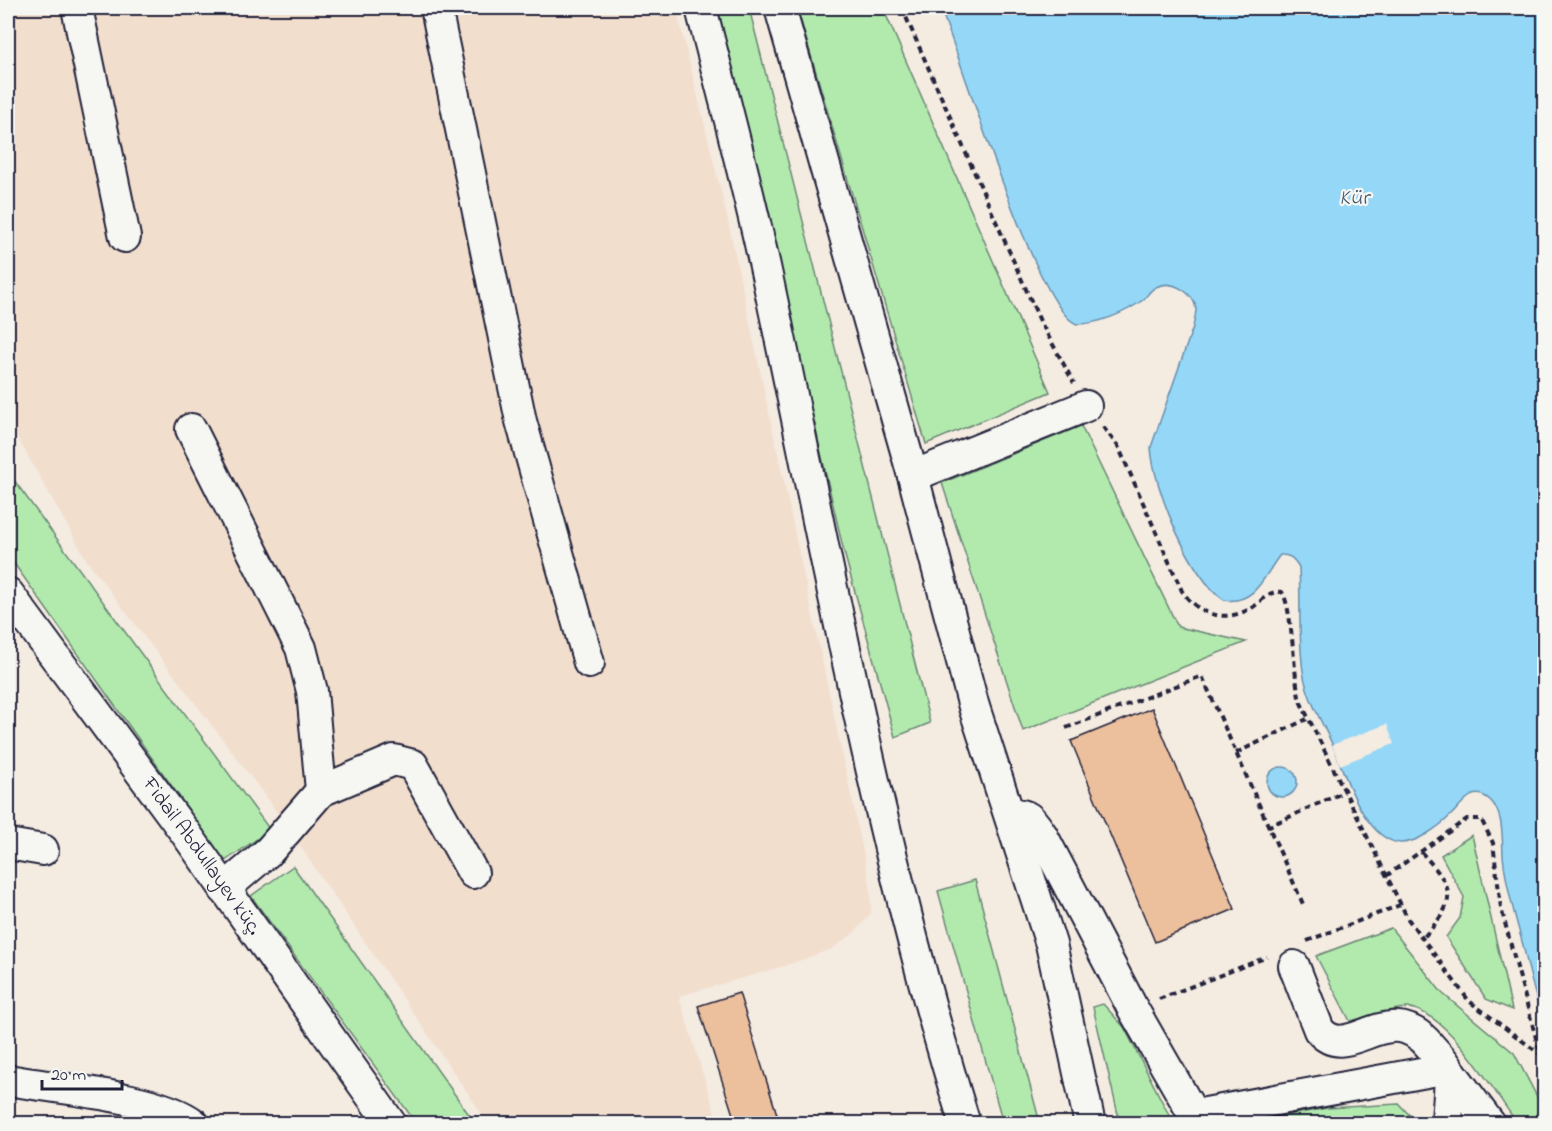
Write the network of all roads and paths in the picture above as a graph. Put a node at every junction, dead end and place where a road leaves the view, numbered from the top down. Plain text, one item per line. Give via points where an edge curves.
1 (77, 8) edge
2 (436, 8) edge
3 (701, 8) edge
4 (780, 8) edge
5 (902, 8) edge
6 (125, 237) dead end
7 (1086, 406) junction
8 (191, 429) dead end
9 (913, 476) junction
10 (8, 593) edge
11 (589, 663) dead end
12 (1308, 719) junction
13 (1066, 728) dead end
14 (1236, 753) junction
15 (321, 791) junction
16 (1344, 792) junction
17 (1010, 814) junction
18 (1267, 827) junction
19 (8, 844) edge
20 (43, 850) dead end
21 (1421, 852) junction
22 (473, 873) dead end
23 (1386, 876) junction
24 (224, 889) junction
25 (1303, 904) dead end
26 (1422, 939) junction
27 (1294, 966) dead end
28 (1540, 1054) junction
29 (1545, 1064) edge
30 (1448, 1068) junction
31 (8, 1080) edge
32 (1197, 1119) edge
33 (194, 1124) edge
34 (391, 1124) edge
35 (965, 1124) edge
36 (1090, 1124) edge
37 (1447, 1124) edge
38 (1490, 1124) edge

1 - 6 street
2 - 11 street via 521,421
3 - 35 street via 765,267 874,785 930,1011
4 - 9 street
5 - 7 path via 1040,321
7 - 9 street
7 - 12 path via 1118,446 1190,603 1203,612 1235,615 1269,594 1282,592 1287,605 1294,677
8 - 15 street via 301,648 312,691
9 - 17 street via 974,707
10 - 24 street, Fidail Abdullayev küç.
12 - 14 path
12 - 16 path
13 - 14 path via 1202,676
14 - 18 path
15 - 22 street via 394,760 413,765
15 - 24 street via 269,851
16 - 18 path
16 - 23 path
17 - 32 street via 1031,817 1133,1009
17 - 36 street via 1051,944
18 - 25 path
19 - 20 street
21 - 23 path
21 - 26 path via 1448,888 1444,916
21 - 28 path via 1467,819 1481,819 1488,828 1501,908
23 - 26 path
24 - 34 street, Fidail Abdullayev küç.
26 - 28 path via 1469,1001
27 - 30 street via 1326,1039 1338,1042 1400,1026 1420,1034
28 - 29 path
30 - 32 street
30 - 37 street
30 - 38 street
31 - 33 street via 143,1102 182,1113

